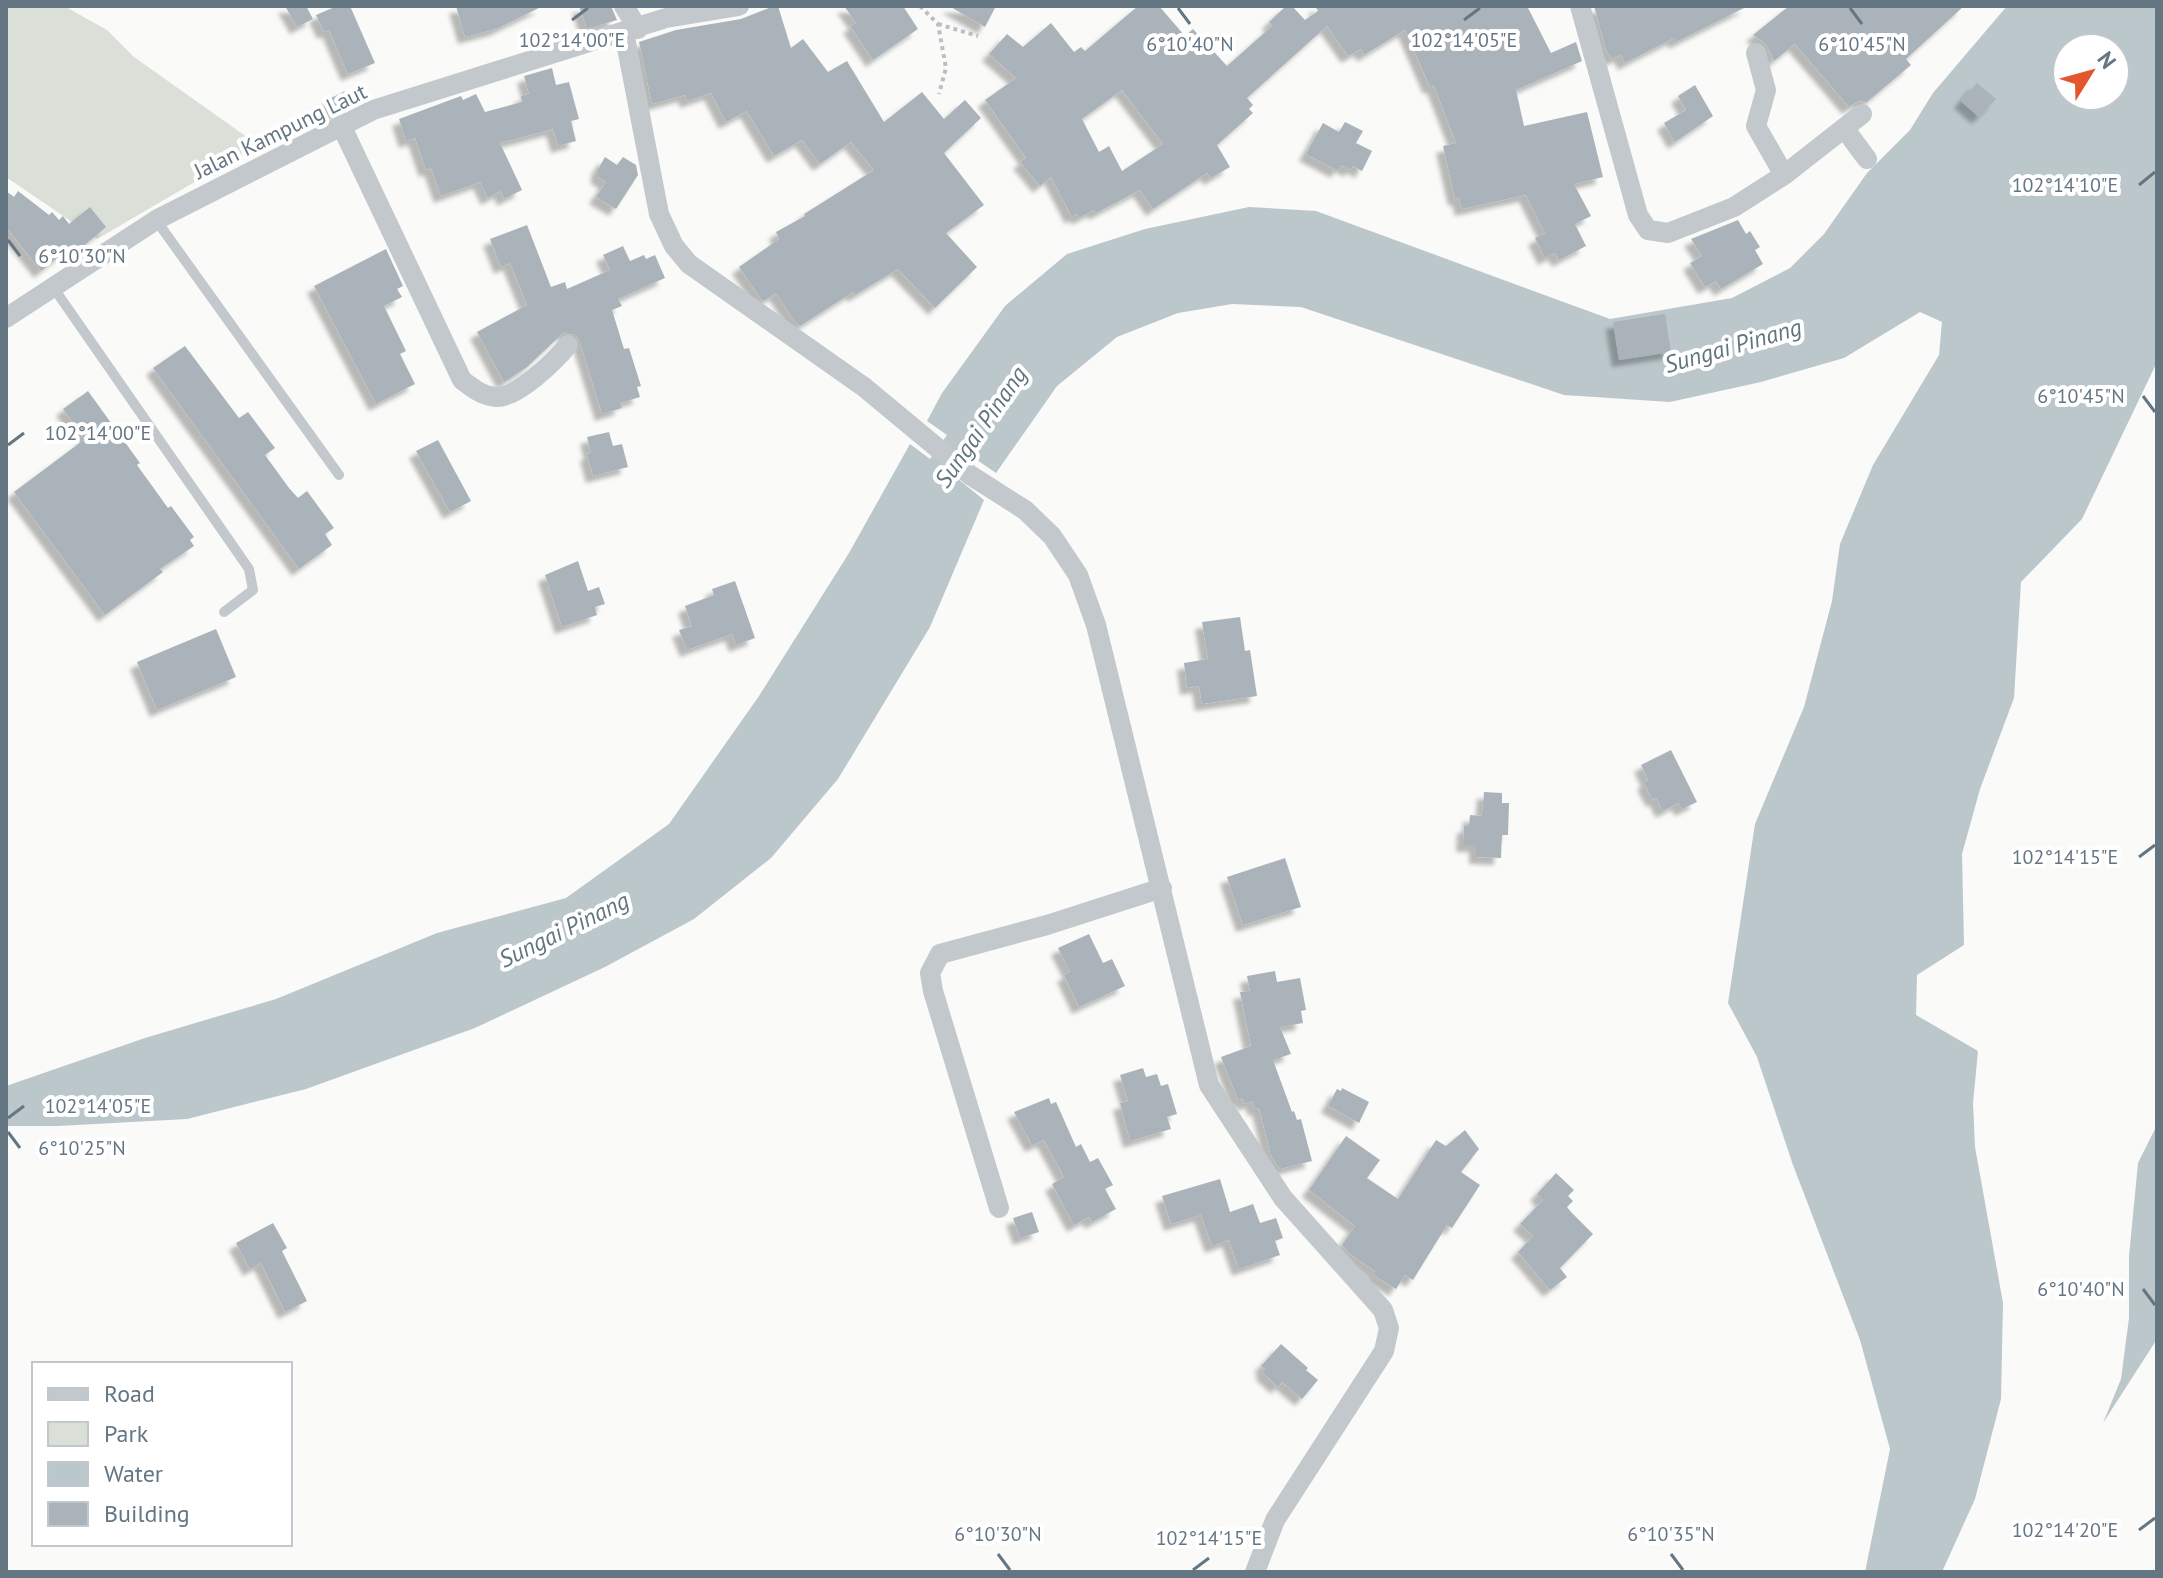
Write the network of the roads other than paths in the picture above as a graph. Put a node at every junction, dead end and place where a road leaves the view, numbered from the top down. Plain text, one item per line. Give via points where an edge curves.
1 (624, 6) edge
2 (739, 6) edge
3 (1580, 6) edge
4 (669, 12) edge
5 (631, 30) junction
6 (1756, 53) dead end
7 (1862, 114) dead end
8 (341, 125) junction
9 (1844, 128) junction
10 (1867, 159) dead end
11 (1784, 175) junction
12 (156, 220) junction
13 (52, 286) junction
14 (6, 318) edge
15 (568, 345) dead end
16 (339, 475) dead end
17 (224, 612) dead end
18 (1162, 888) junction
19 (999, 1208) dead end
20 (1255, 1572) edge

1 - 5 street
2 - 4 street, Jalan Kampung Laut
3 - 11 street via 1638,215 1648,230 1668,233 1734,207
4 - 5 street, Jalan Kampung Laut
5 - 8 street, Jalan Kampung Laut via 373,110
5 - 18 street via 659,214 674,246 689,264 864,387 970,475 1025,510 1052,536 1078,575 1096,625
6 - 11 street via 1766,90 1756,126
7 - 9 street
8 - 12 street, Jalan Kampung Laut
8 - 15 street via 462,380 481,394 500,398 551,366
9 - 10 street
9 - 11 street
12 - 13 street, Jalan Kampung Laut
12 - 16 lane
13 - 14 street, Jalan Kampung Laut
13 - 17 lane via 249,569 253,590
18 - 19 street via 940,954 930,973
18 - 20 street via 1209,1085 1283,1198 1383,1310 1389,1328 1384,1351 1275,1520

